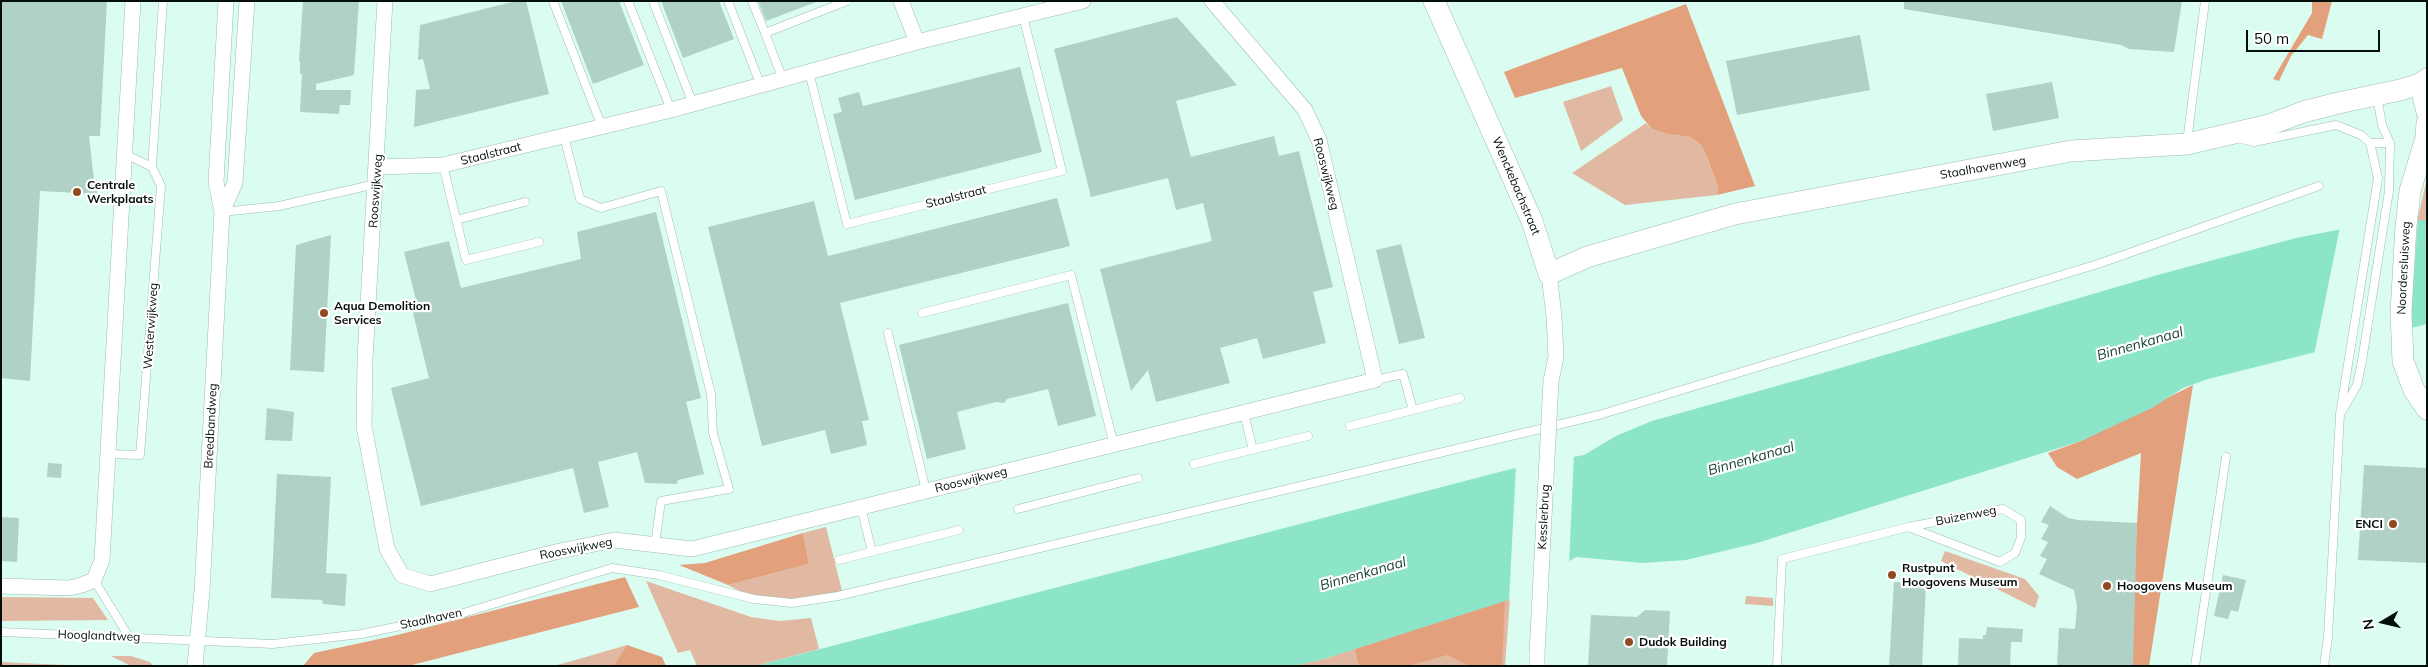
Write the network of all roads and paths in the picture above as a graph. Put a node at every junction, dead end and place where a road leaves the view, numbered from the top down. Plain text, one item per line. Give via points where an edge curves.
1 (133, 1) edge
2 (163, 1) edge
3 (226, 1) edge
4 (247, 1) edge
5 (385, 1) edge
6 (553, 1) edge
7 (628, 1) edge
8 (653, 1) edge
9 (728, 1) edge
10 (752, 1) edge
11 (847, 1) edge
12 (901, 1) edge
13 (1083, 1) edge
14 (1212, 1) edge
15 (1434, 1) edge
16 (2205, 1) edge
17 (1023, 16) junction
18 (765, 33) junction
19 (917, 42) junction
20 (809, 72) junction
21 (783, 80) junction
22 (2423, 81) edge
23 (761, 86) junction
24 (2376, 95) junction
25 (693, 104) junction
26 (671, 110) junction
27 (2427, 112) edge
28 (2427, 123) edge
29 (602, 127) junction
30 (2227, 135) junction
31 (564, 136) junction
32 (2370, 143) junction
33 (2390, 143) junction
34 (2187, 144) junction
35 (125, 154) junction
36 (444, 166) junction
37 (152, 167) junction
38 (378, 167) junction
39 (376, 184) junction
40 (2318, 186) dead end
41 (525, 202) dead end
42 (222, 212) junction
43 (456, 220) junction
44 (539, 242) dead end
45 (1549, 274) junction
46 (922, 313) dead end
47 (888, 333) dead end
48 (1374, 380) junction
49 (1551, 381) joint
50 (1460, 398) dead end
51 (2427, 409) edge
52 (1413, 410) junction
53 (1244, 412) junction
54 (2340, 414) junction
55 (1350, 426) dead end
56 (1308, 436) dead end
57 (1114, 444) junction
58 (1253, 450) junction
59 (110, 454) junction
60 (2226, 457) dead end
61 (1194, 464) dead end
62 (1138, 478) dead end
63 (926, 492) junction
64 (861, 507) junction
65 (1018, 509) dead end
66 (1908, 527) junction
67 (959, 530) dead end
68 (655, 545) junction
69 (872, 552) junction
70 (839, 560) dead end
71 (94, 580) junction
72 (1, 586) edge
73 (1, 632) edge
74 (129, 637) junction
75 (198, 640) junction
76 (1537, 660) edge
77 (195, 666) edge
78 (1777, 666) edge
79 (2195, 666) edge
80 (2324, 666) edge

1 - 35 street
2 - 37 lane, Westerwijkweg
3 - 42 street, Breedbandweg via 216,182
4 - 42 street, Breedbandweg via 235,183
5 - 38 street, Rooswijkweg
6 - 29 lane
7 - 26 lane
8 - 25 lane
9 - 23 lane
10 - 18 lane
11 - 18 lane
12 - 19 street
13 - 17 street, Staalstraat
14 - 48 street, Rooswijkweg via 1305,110 1318,140
15 - 45 street, Wenckebachstraat via 1532,221
16 - 34 lane
17 - 19 street, Staalstraat
17 - 20 lane, Staalstraat via 1062,171 847,224
18 - 21 lane
19 - 20 street, Staalstraat
20 - 21 street, Staalstraat
21 - 23 street, Staalstraat
22 - 24 street, Staalhavenweg
22 - 27 street
23 - 25 street, Staalstraat
24 - 30 street, Staalhavenweg via 2338,102
24 - 33 lane via 2382,125
25 - 26 street, Staalstraat
26 - 29 street, Staalstraat
28 - 51 street, Noordersluisweg via 2426,138 2410,191 2402,294 2403,361 2414,390
29 - 31 street, Staalstraat
30 - 32 lane via 2254,142 2336,125 2361,135
30 - 34 street, Staalhavenweg
31 - 36 street, Staalstraat
31 - 68 lane via 580,199 601,208 661,191 711,394 713,433 729,489 661,501
32 - 33 lane
32 - 54 lane via 2378,178
33 - 54 lane via 2389,192 2362,361 2357,385
34 - 45 street, Staalhavenweg via 2071,151 1735,214 1587,257
35 - 37 lane
35 - 59 street
36 - 38 street, Staalstraat
36 - 43 lane
37 - 59 lane, Westerwijkweg via 161,186 140,455
38 - 39 street, Rooswijkweg
39 - 42 lane via 279,206
39 - 68 street, Rooswijkweg via 364,426 387,549 402,575 430,584 614,540
40 - 75 lane, Staalhaven via 2098,264 1599,415 848,594 792,603 754,599 659,575 612,568 460,614 361,634 273,644
41 - 43 lane
42 - 75 street, Breedbandweg
43 - 44 lane via 466,260
45 - 49 street, Wenckebachstraat via 1556,357
46 - 57 lane via 1072,276
47 - 63 lane
48 - 52 lane, Rooswijkweg via 1403,374
48 - 53 street, Rooswijkweg
49 - 76 street, Kesslerbrug, bridge
50 - 52 lane
52 - 55 lane
53 - 57 street, Rooswijkweg
53 - 58 lane
54 - 80 lane
56 - 58 lane
57 - 63 street, Rooswijkweg
58 - 61 lane
59 - 71 street via 102,560
60 - 79 lane
62 - 65 lane
63 - 64 street, Rooswijkweg
64 - 68 street, Rooswijkweg via 692,550
64 - 69 lane
66 - 66 lane, Buizenweg via 2000,562 2015,553 2021,538 2021,520 2003,508
66 - 78 lane, Buizenweg via 1782,559
67 - 69 lane
69 - 70 lane
71 - 72 street via 69,588
71 - 74 lane
73 - 74 lane, Hooglandtweg
74 - 75 lane, Hooglandtweg
75 - 77 street, Breedbandweg

